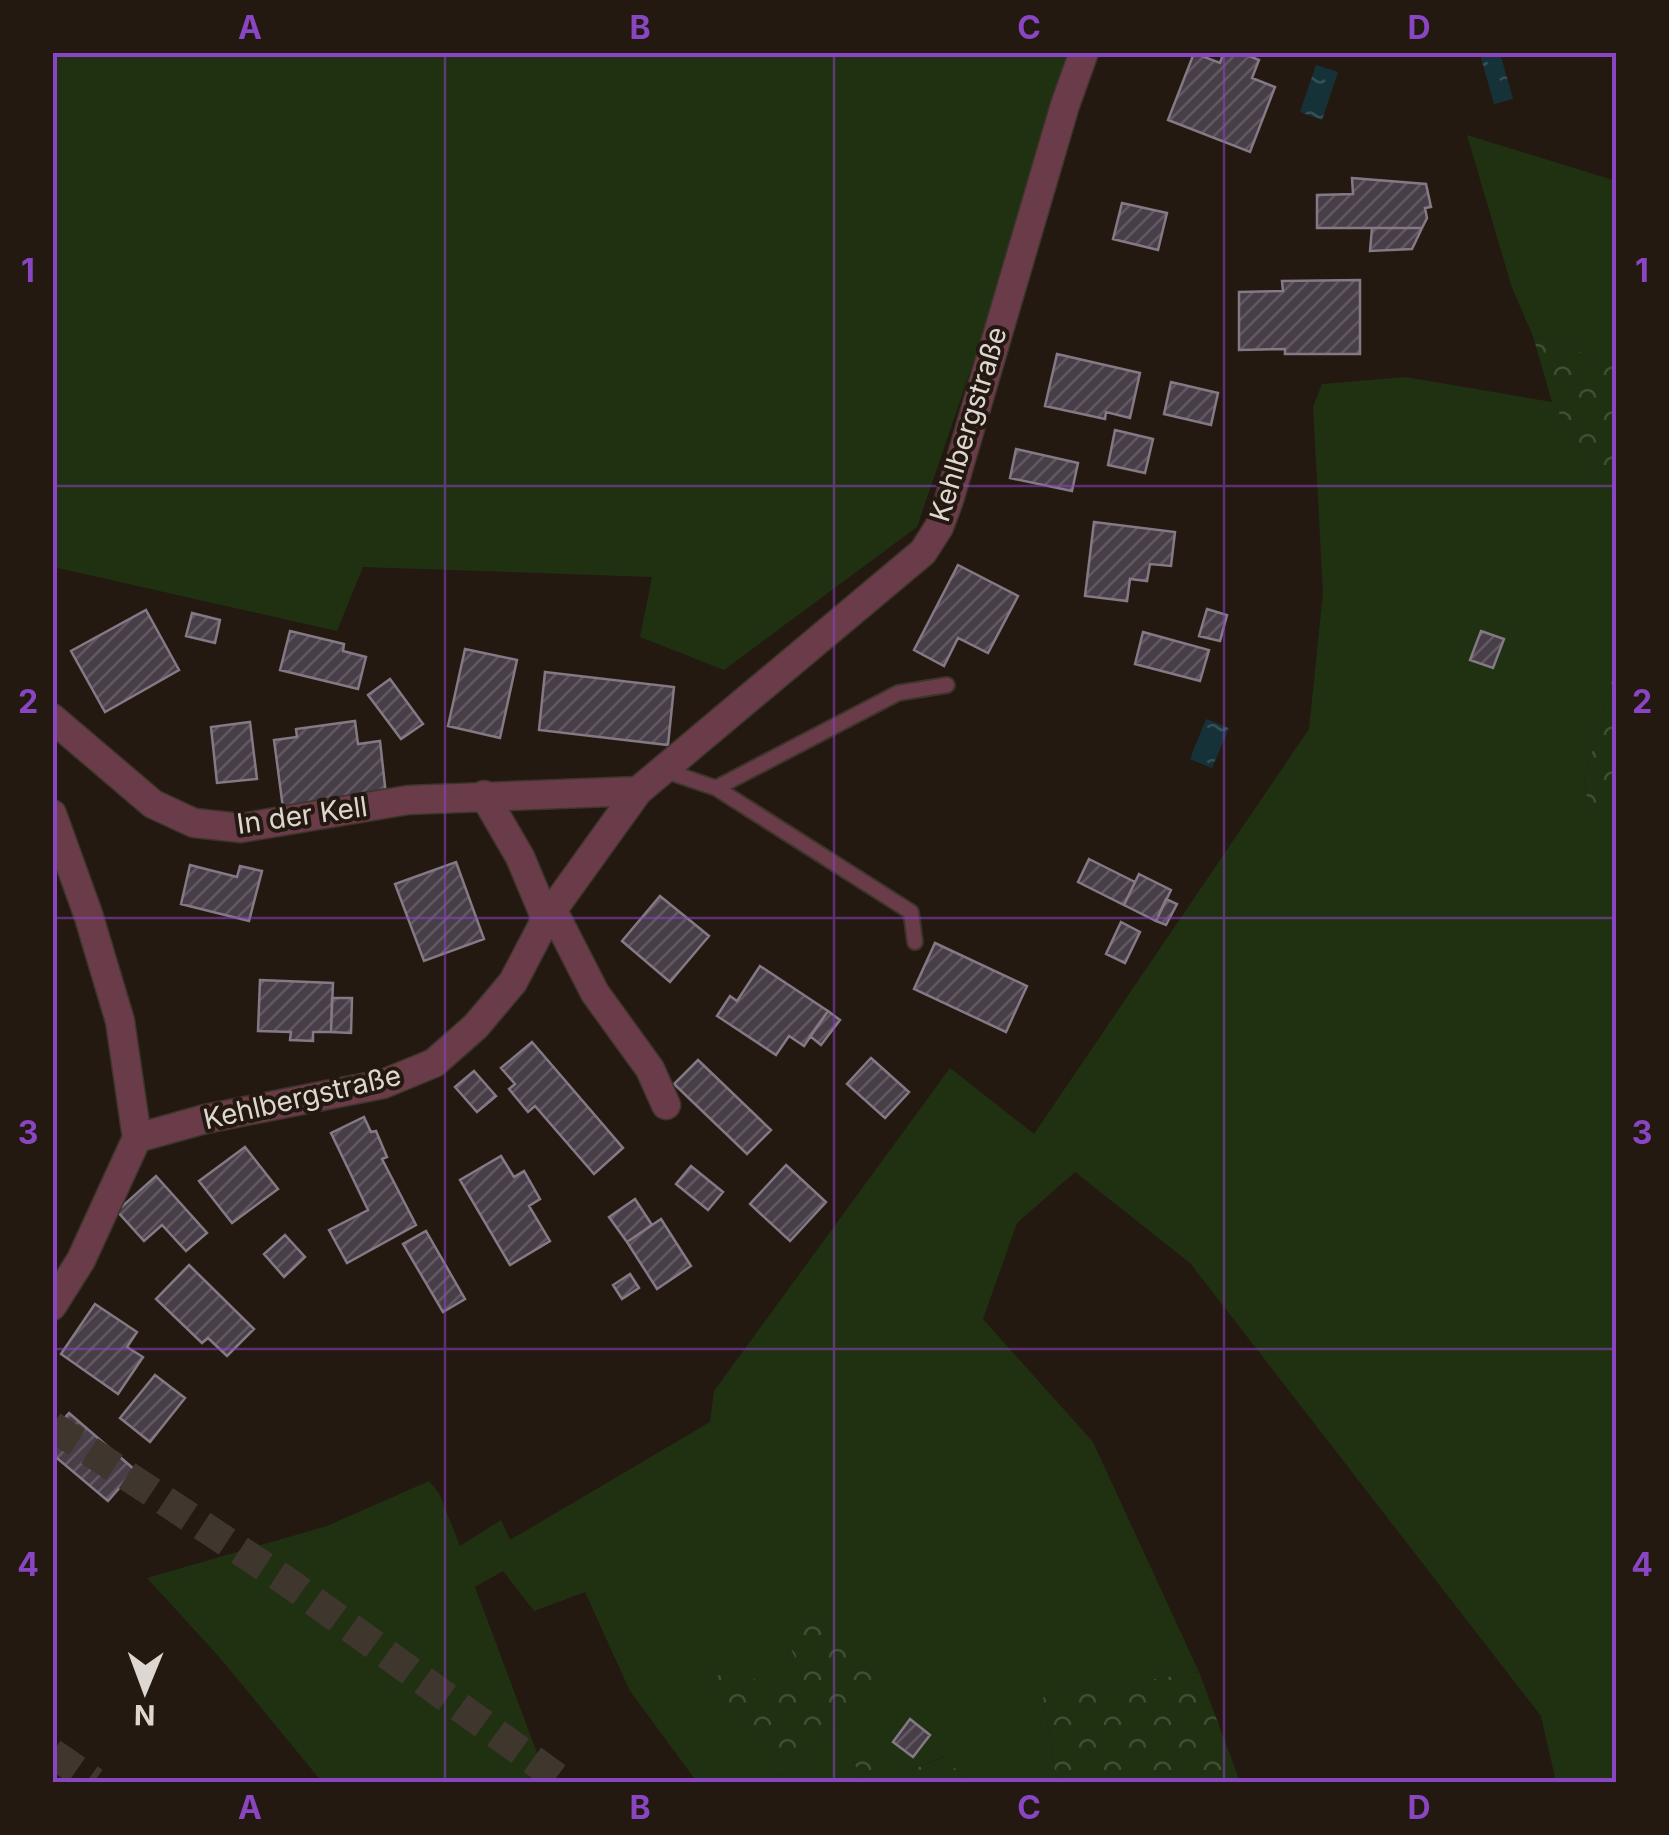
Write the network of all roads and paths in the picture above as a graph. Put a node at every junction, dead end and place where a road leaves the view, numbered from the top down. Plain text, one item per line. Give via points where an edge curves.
1 (1084, 52) edge
2 (947, 685) dead end
3 (52, 718) edge
4 (662, 770) junction
5 (716, 788) junction
6 (638, 791) junction
7 (484, 795) junction
8 (52, 814) edge
9 (549, 914) junction
10 (915, 942) dead end
11 (666, 1105) dead end
12 (137, 1138) junction
13 (52, 1306) edge

1 - 4 street, Kehlbergstraße via 939,527 922,552
2 - 5 lane via 898,694
3 - 7 street, In der Kell via 152,804 194,824 241,828 408,800
4 - 5 lane
4 - 6 street, Kehlbergstraße
5 - 10 lane via 911,912
6 - 7 street
6 - 9 street, Kehlbergstraße
7 - 9 street
8 - 12 street via 120,1021
9 - 11 street via 595,994 650,1069
9 - 12 street, Kehlbergstraße via 513,982 434,1063 383,1084
12 - 13 street via 81,1260

